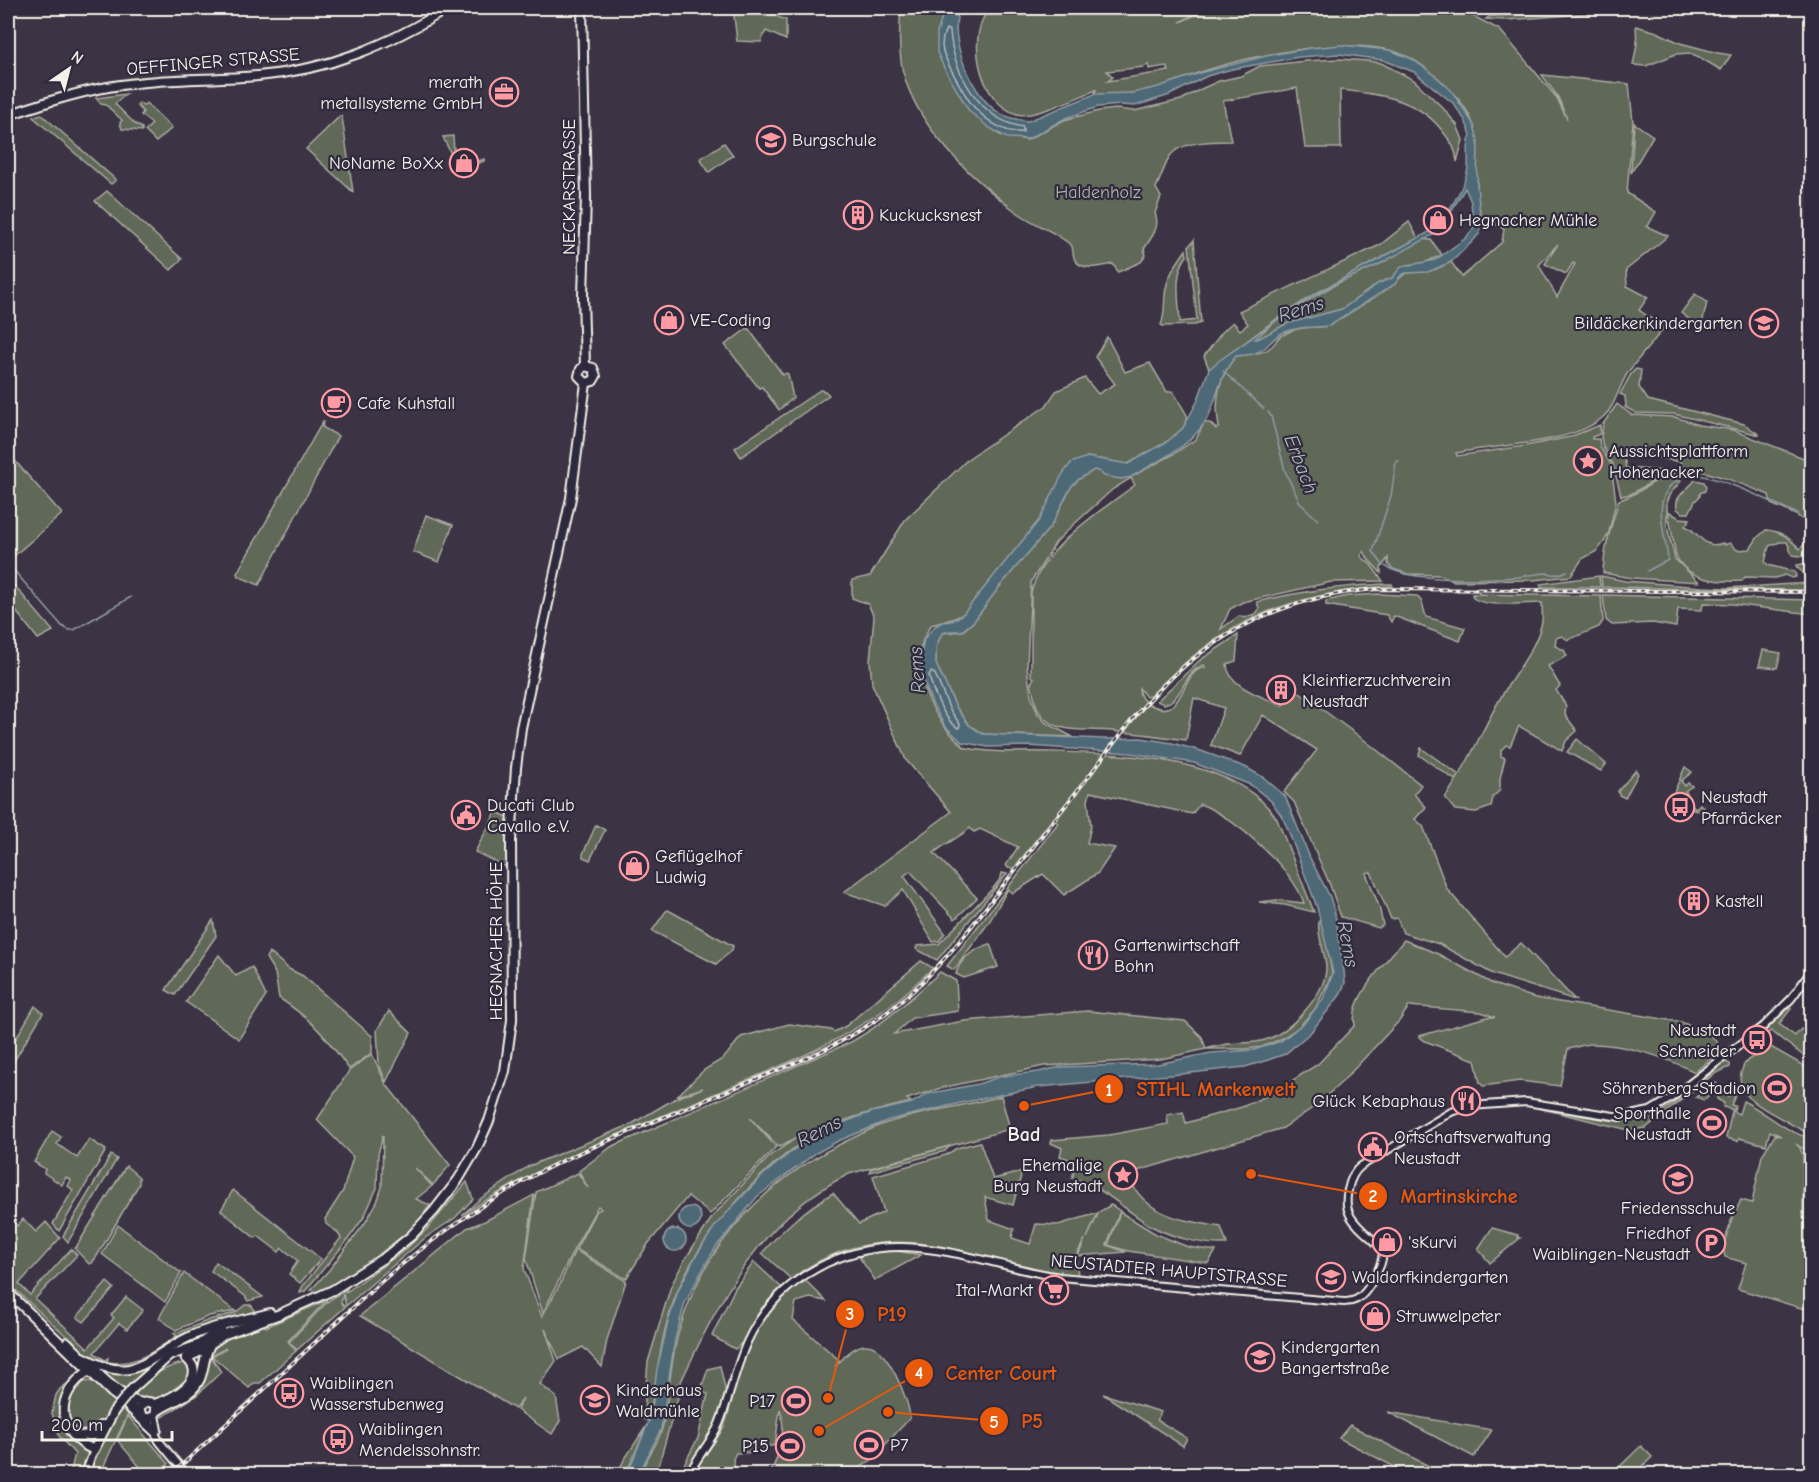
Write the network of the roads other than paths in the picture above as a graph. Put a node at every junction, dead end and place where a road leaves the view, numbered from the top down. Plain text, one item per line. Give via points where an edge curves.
1 (448, 8) edge
2 (582, 8) edge
3 (8, 115) edge
4 (585, 366) junction
5 (586, 383) junction
6 (1812, 970) edge
7 (8, 1286) edge
8 (12, 1294) edge
9 (298, 1305) junction
10 (228, 1324) junction
11 (209, 1346) junction
12 (69, 1352) junction
13 (205, 1355) junction
14 (83, 1357) junction
15 (186, 1358) junction
16 (159, 1364) junction
17 (93, 1371) junction
18 (78, 1381) junction
19 (99, 1381) junction
20 (124, 1403) junction
21 (144, 1403) junction
22 (114, 1412) junction
23 (151, 1412) junction
24 (65, 1421) junction
25 (156, 1435) junction
26 (80, 1436) junction
27 (95, 1448) junction
28 (178, 1464) junction
29 (85, 1474) edge
30 (186, 1474) edge
31 (689, 1474) edge

1 - 3 main road, OEFFINGER STRASSE via 375,48 311,68 260,76 109,86
2 - 4 main road, NECKARSTRASSE
4 - 5 main road via 579,376
4 - 5 main road via 593,368 596,376
5 - 9 main road, HEGNACHER HÖHE via 571,498 521,728 516,768 511,841 512,1020 498,1095 477,1148 458,1180 411,1236 350,1281
6 - 31 street, NEUSTADTER HAUPTSTRASSE via 1764,1026 1650,1111 1620,1117 1526,1101 1470,1106 1450,1112 1360,1166 1348,1189 1347,1210 1383,1256 1370,1285 1352,1301 1060,1277 902,1247 860,1251 832,1260 807,1273 780,1295 756,1325 736,1369 718,1425
7 - 8 main road
8 - 12 main road
8 - 14 main road
9 - 10 main road, HEGNACHER HÖHE
9 - 11 main road, HEGNACHER HÖHE via 225,1334
10 - 14 main road, HEGNACHER HÖHE via 191,1336 130,1370 106,1369
10 - 16 main road, HEGNACHER HÖHE via 198,1346 174,1353
11 - 13 main road
11 - 15 main road, HEGNACHER HÖHE
12 - 17 main road
12 - 18 main road via 78,1369
13 - 15 main road, HEGNACHER HÖHE
13 - 23 main road via 193,1389
14 - 17 main road
15 - 16 main road, HEGNACHER HÖHE
15 - 23 main road via 195,1367 193,1379
16 - 22 main road, HEGNACHER HÖHE, bridge
17 - 18 main road
17 - 19 main road
17 - 21 main road via 128,1398
18 - 19 main road
18 - 24 main road via 63,1405
19 - 20 main road
20 - 23 main road
20 - 25 street
21 - 23 main road via 149,1402
21 - 23 main road via 141,1407
22 - 26 main road via 93,1435
22 - 27 main road
23 - 25 street
23 - 28 street
24 - 26 main road
24 - 27 main road via 72,1435
25 - 28 street
26 - 27 main road
27 - 29 street
28 - 30 street

